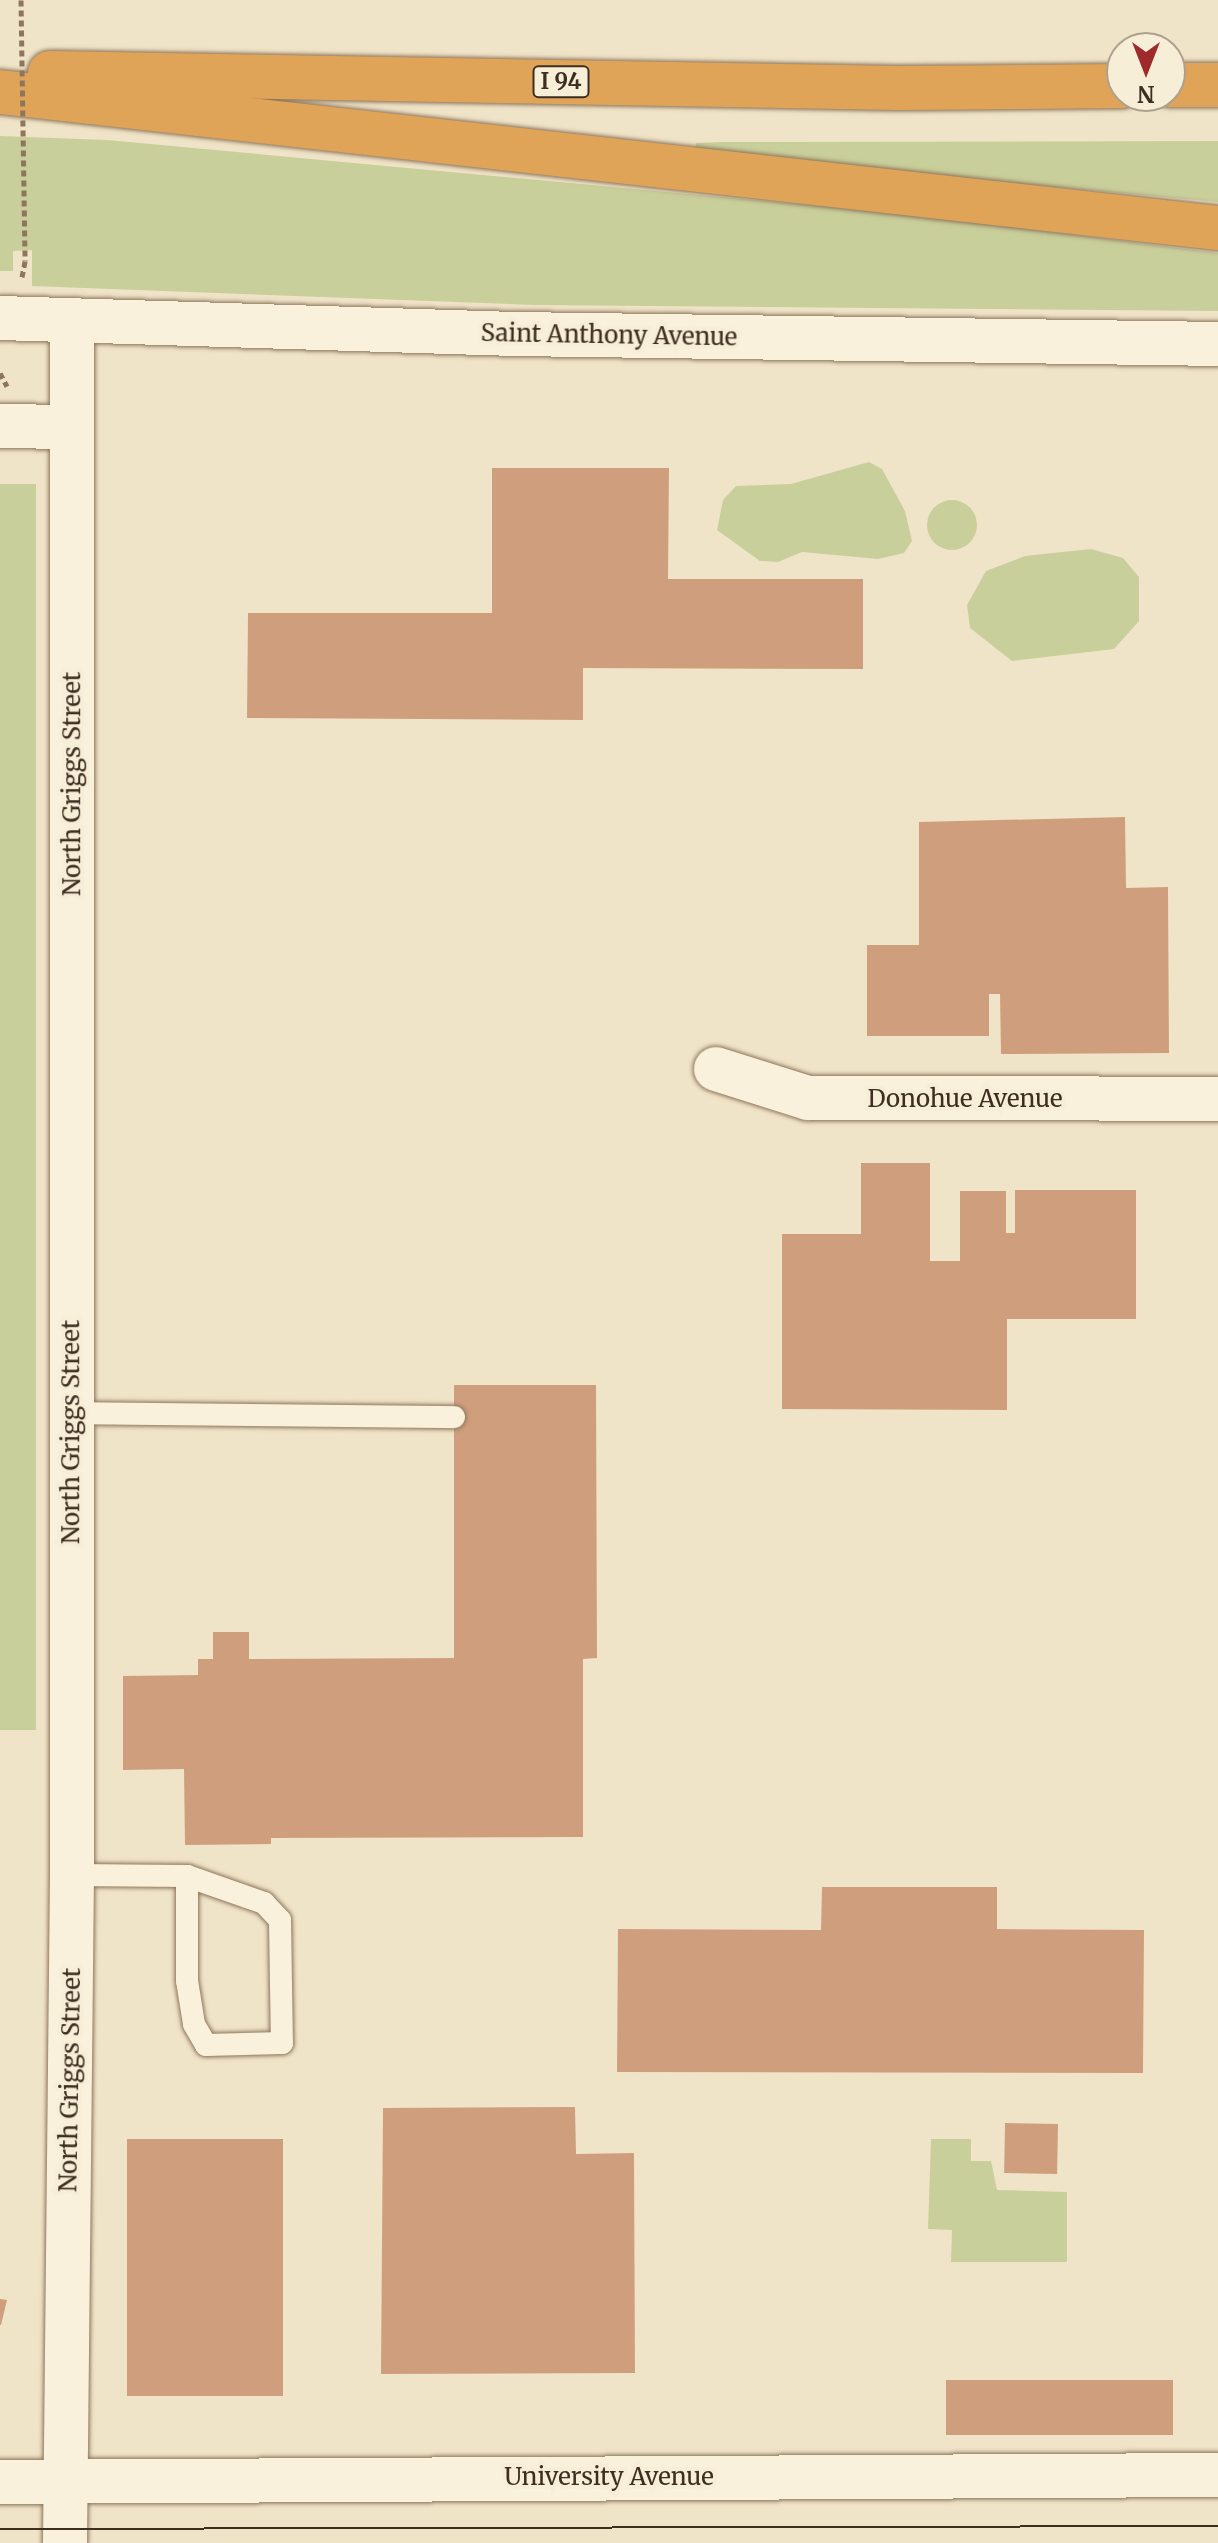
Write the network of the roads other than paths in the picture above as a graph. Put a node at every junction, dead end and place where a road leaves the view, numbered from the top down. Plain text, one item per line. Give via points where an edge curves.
1 (0, 73) edge
2 (1186, 85) edge
3 (1218, 85) edge
4 (1106, 86) edge
5 (0, 92) edge
6 (1218, 228) edge
7 (0, 318) edge
8 (72, 320) junction
9 (1218, 344) edge
10 (0, 426) edge
11 (72, 427) junction
12 (716, 1069) dead end
13 (1218, 1099) edge
14 (71, 1413) junction
15 (454, 1417) dead end
16 (72, 1875) junction
17 (187, 1876) junction
18 (1218, 2475) edge
19 (63, 2481) junction
20 (0, 2482) edge
21 (65, 2543) edge

1 - 4 highway, I 94 via 898,88
2 - 3 highway
5 - 6 highway
7 - 8 street, Saint Anthony Avenue
8 - 9 street, Saint Anthony Avenue via 515,334
8 - 11 street, North Griggs Street
10 - 11 street
11 - 14 street, North Griggs Street
12 - 13 street, Donohue Avenue via 808,1098
14 - 15 lane
14 - 16 street, North Griggs Street
16 - 17 lane
16 - 19 street, North Griggs Street
17 - 17 lane via 264,1903 280,1920 282,2043 206,2045 194,2024 187,1981
18 - 19 street, University Avenue
19 - 20 street, University Avenue
19 - 21 street, North Griggs Street

